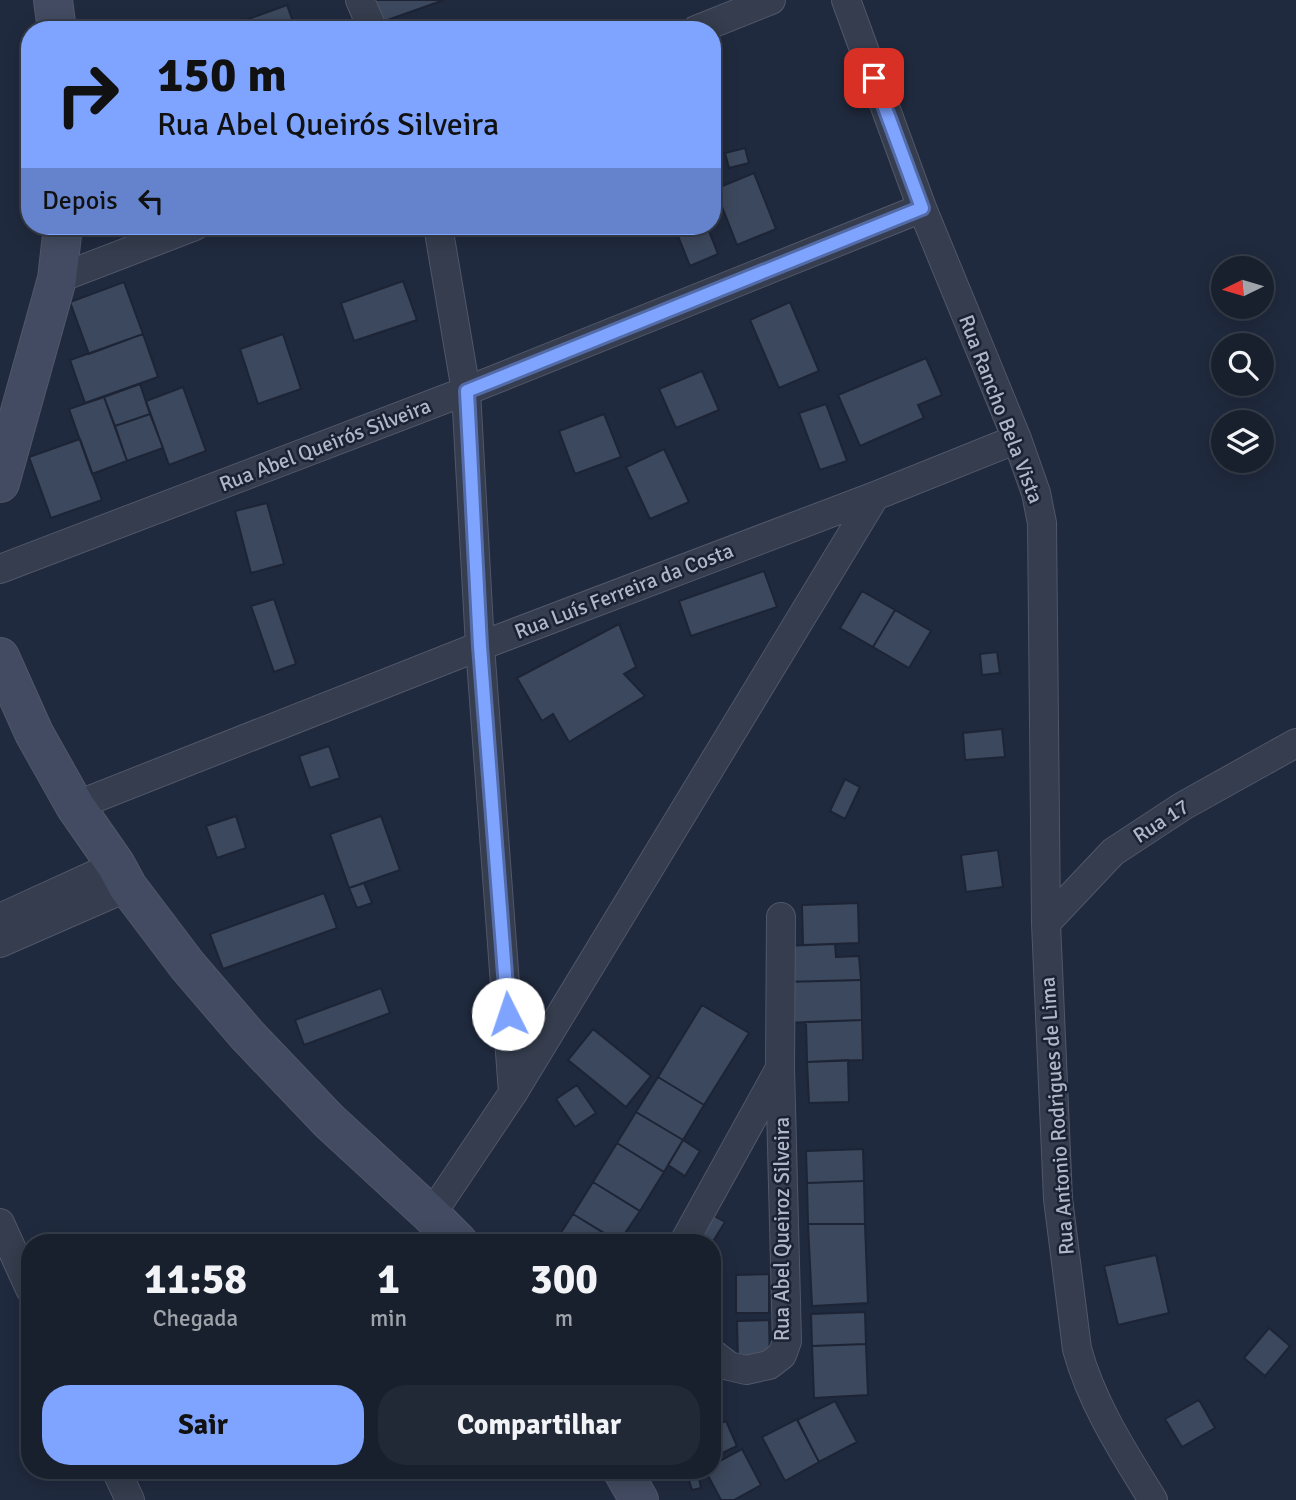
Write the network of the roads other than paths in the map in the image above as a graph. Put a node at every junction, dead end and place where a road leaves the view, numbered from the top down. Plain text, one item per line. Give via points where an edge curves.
1 (53, 0) edge
2 (360, 0) edge
3 (771, 0) edge
4 (846, 0) edge
5 (56, 21) edge
6 (369, 21) edge
7 (718, 21) edge
8 (922, 208) junction
9 (62, 235) edge
10 (172, 235) edge
11 (440, 235) edge
12 (57, 279) junction
13 (467, 391) junction
14 (1017, 439) junction
15 (0, 483) edge
16 (875, 496) junction
17 (0, 569) edge
18 (480, 646) junction
19 (0, 657) edge
20 (1296, 743) edge
21 (75, 806) junction
22 (122, 876) junction
23 (781, 917) dead end
24 (0, 918) edge
25 (1045, 923) junction
26 (0, 943) edge
27 (780, 1068) junction
28 (513, 1093) junction
29 (431, 1215) junction
30 (0, 1223) edge
31 (450, 1234) edge
32 (688, 1234) edge
33 (21, 1269) edge
34 (721, 1360) edge
35 (120, 1479) edge
36 (627, 1479) edge
37 (130, 1500) edge
38 (639, 1500) edge
39 (1153, 1500) edge

1 - 5 main road
2 - 6 street
3 - 7 street
4 - 8 street, Rua Rancho Bela Vista
8 - 13 street, Rua Abel Queirós Silveira
8 - 14 street, Rua Rancho Bela Vista
9 - 12 main road
10 - 12 street
11 - 13 street
12 - 15 main road
13 - 17 street, Rua Abel Queirós Silveira
13 - 18 street
14 - 16 street, Rua Luís Ferreira da Costa
14 - 25 street, Rua Rancho Bela Vista via 1042,523
16 - 18 street, Rua Luís Ferreira da Costa
16 - 28 street
18 - 21 street, Rua Luís Ferreira da Costa
18 - 28 street
19 - 21 main road via 34,733
20 - 25 street, Rua 17 via 1183,806 1114,852
21 - 22 main road
22 - 24 street
22 - 26 street
22 - 29 main road via 187,965 247,1035 329,1121
23 - 27 street, Rua Abel Queiroz Silveira
25 - 39 street, Rua Antonio Rodrigues de Lima via 1058,1199 1077,1349 1093,1394
27 - 32 street, Rua Abel Queiroz Silveira
27 - 34 street, Rua Abel Queiroz Silveira via 787,1341 782,1354 769,1365 746,1370
28 - 29 street
29 - 31 main road
30 - 33 street
35 - 37 street
36 - 38 main road

